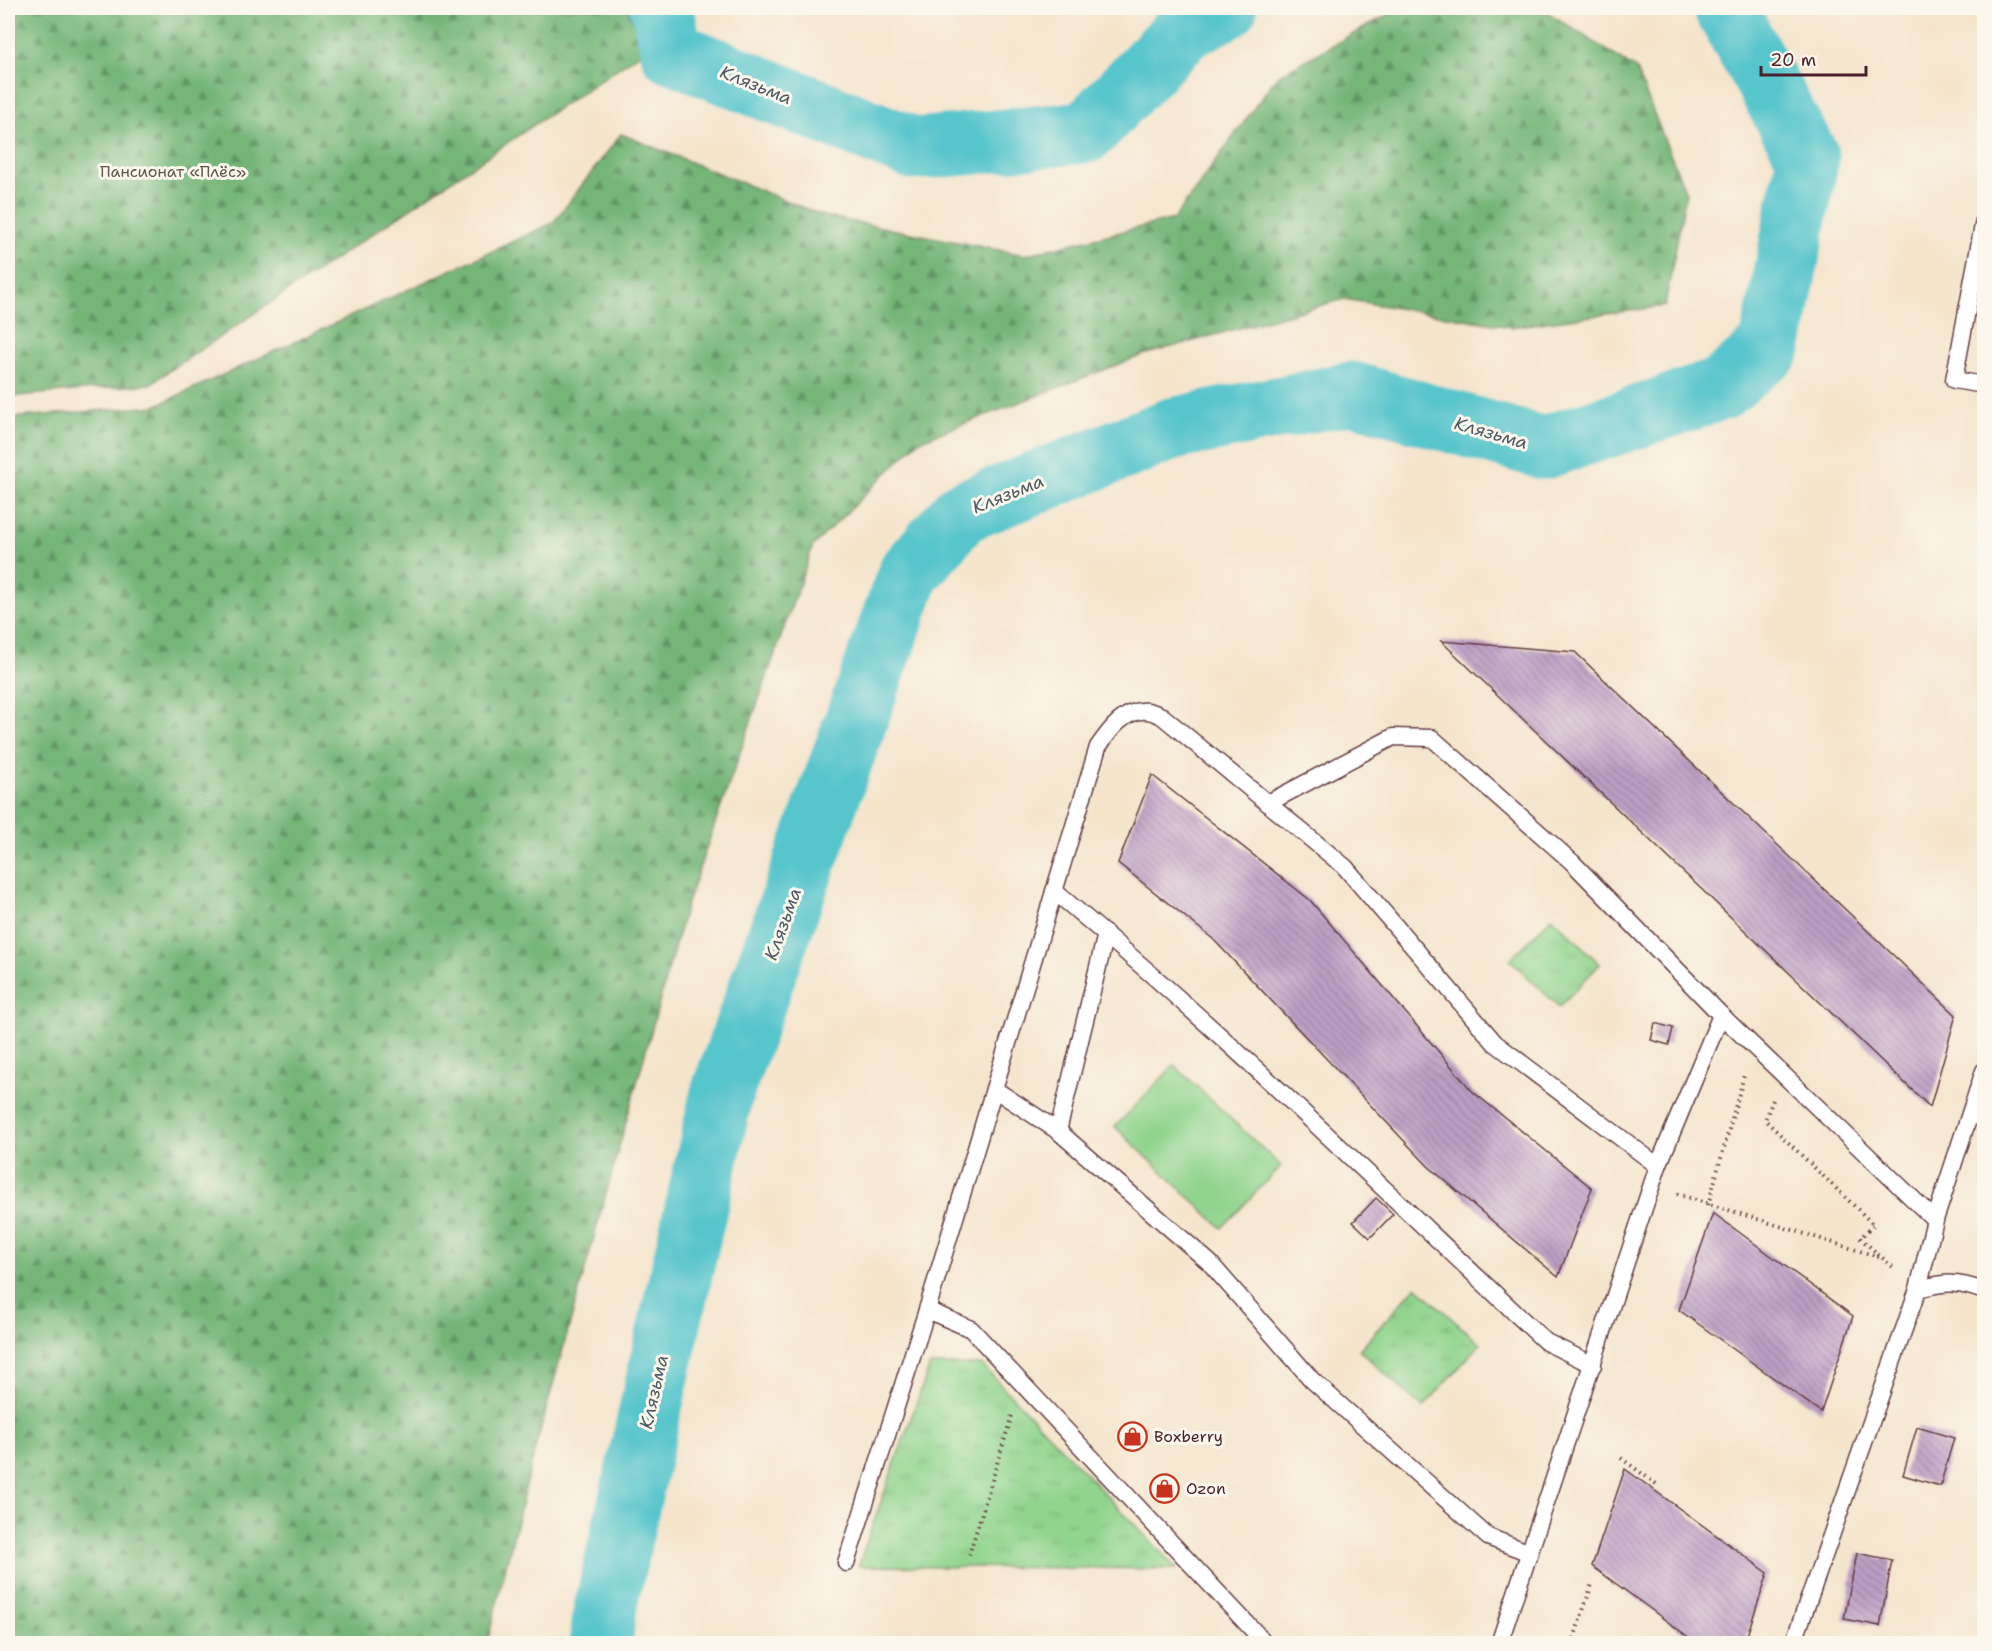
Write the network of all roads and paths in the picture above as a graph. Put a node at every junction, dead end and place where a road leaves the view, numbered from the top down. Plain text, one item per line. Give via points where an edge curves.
1 (1984, 220) edge
2 (1984, 385) edge
3 (1268, 803) junction
4 (1054, 891) junction
5 (1106, 934) junction
6 (1721, 1015) junction
7 (1752, 1044) junction
8 (1984, 1071) edge
9 (994, 1089) junction
10 (1777, 1089) dead end
11 (1058, 1131) junction
12 (1658, 1167) junction
13 (1652, 1185) junction
14 (1708, 1205) junction
15 (1935, 1220) junction
16 (1883, 1258) junction
17 (1918, 1289) junction
18 (1984, 1291) edge
19 (927, 1310) junction
20 (1593, 1365) junction
21 (1022, 1383) junction
22 (1622, 1458) dead end
23 (1659, 1486) dead end
24 (1530, 1553) junction
25 (969, 1555) dead end
26 (846, 1563) dead end
27 (1592, 1584) dead end
28 (1266, 1644) edge
29 (1499, 1644) edge
30 (1572, 1644) edge
31 (1793, 1644) edge

1 - 2 lane via 1954,380
3 - 4 lane via 1162,716 1146,710 1126,716 1110,729 1098,747
3 - 6 lane via 1393,737 1432,738 1572,862
3 - 12 lane via 1345,867 1495,1042
4 - 5 lane
4 - 9 lane
5 - 11 lane
5 - 20 lane via 1546,1342
6 - 7 lane
6 - 12 lane
7 - 14 path
7 - 15 lane
8 - 15 lane
9 - 11 lane
9 - 19 lane
10 - 16 path via 1765,1120 1874,1225 1860,1238
11 - 24 lane via 1210,1263 1312,1380 1488,1537
12 - 13 lane
13 - 14 path
13 - 20 lane
14 - 16 path
15 - 17 lane
16 - 17 path
17 - 18 lane via 1944,1282
17 - 31 lane
19 - 21 lane via 971,1329
19 - 26 lane
20 - 24 lane
21 - 25 path
21 - 28 lane
22 - 23 path
24 - 29 lane
27 - 30 path

